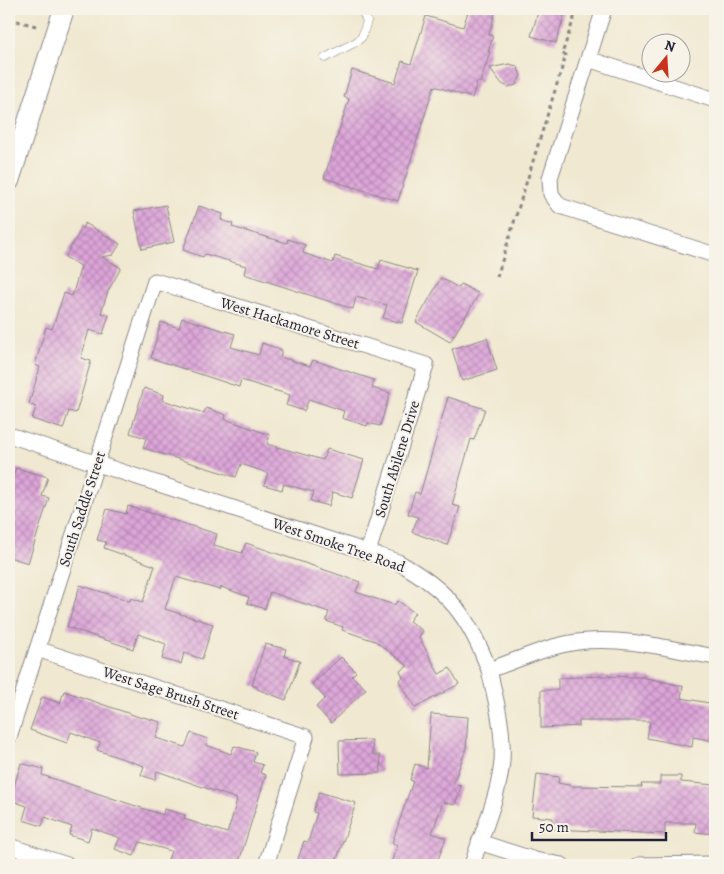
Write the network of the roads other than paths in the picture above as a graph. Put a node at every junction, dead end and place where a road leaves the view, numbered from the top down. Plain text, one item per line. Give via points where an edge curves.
1 (64, 9) edge
2 (361, 9) edge
3 (604, 9) edge
4 (325, 58) dead end
5 (588, 59) junction
6 (715, 100) edge
7 (9, 180) edge
8 (715, 255) edge
9 (155, 280) joint
10 (426, 365) joint
11 (9, 435) edge
12 (97, 464) junction
13 (368, 552) junction
14 (37, 649) junction
15 (715, 657) edge
16 (489, 670) junction
17 (9, 737) edge
18 (479, 842) junction
19 (9, 846) edge
20 (715, 864) edge
21 (67, 865) edge
22 (266, 865) edge
23 (472, 865) edge
24 (562, 865) edge
25 (638, 865) edge

1 - 7 main road
2 - 4 lane via 367,21 362,37
3 - 5 street
5 - 6 street
5 - 8 street via 550,178 551,194 560,206
9 - 10 street, West Hackamore Street
9 - 12 street, South Saddle Street
10 - 13 street, South Abilene Drive
11 - 12 street, West Smoke Tree Road
12 - 13 street, West Smoke Tree Road
12 - 14 street, South Saddle Street
13 - 16 street, West Smoke Tree Road via 398,562 426,578 453,602 478,642
14 - 17 street, South Saddle Street
14 - 22 street, West Sage Brush Street via 306,737
15 - 16 street via 640,644 578,642 556,646
16 - 18 street, West Smoke Tree Road via 500,719 502,762
18 - 23 street, West Smoke Tree Road
18 - 24 street
19 - 21 street
20 - 25 street

